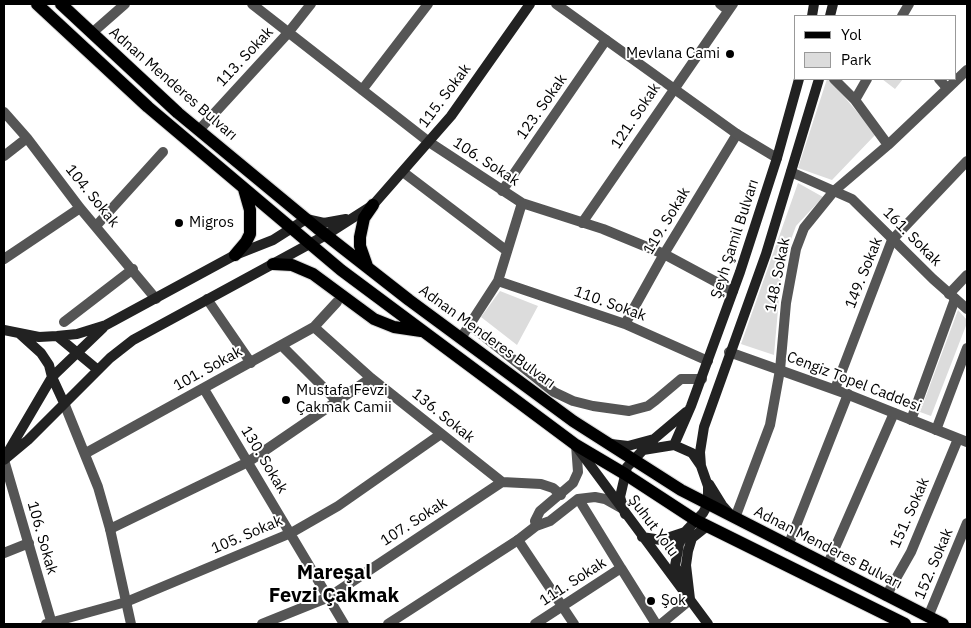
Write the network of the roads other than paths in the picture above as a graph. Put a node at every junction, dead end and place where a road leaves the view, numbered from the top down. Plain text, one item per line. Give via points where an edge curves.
1 (37, 4) edge
2 (61, 4) edge
3 (125, 4) edge
4 (252, 4) edge
5 (311, 4) edge
6 (428, 4) edge
7 (530, 4) edge
8 (556, 4) edge
9 (720, 4) edge
10 (909, 4) edge
11 (731, 7) edge
12 (903, 15) edge
13 (288, 33) junction
14 (92, 34) junction
15 (606, 40) junction
16 (967, 70) edge
17 (798, 80) edge
18 (818, 80) edge
19 (835, 80) edge
20 (866, 80) edge
21 (940, 80) edge
22 (956, 80) edge
23 (956, 80) edge
24 (673, 88) junction
25 (947, 88) junction
26 (362, 90) junction
27 (856, 100) junction
28 (4, 112) edge
29 (198, 130) junction
30 (737, 134) junction
31 (28, 138) junction
32 (429, 142) junction
33 (888, 145) junction
34 (162, 152) dead end
35 (4, 156) edge
36 (777, 158) junction
37 (967, 161) edge
38 (403, 172) junction
39 (791, 172) junction
40 (244, 189) junction
41 (502, 191) junction
42 (834, 191) junction
43 (375, 203) junction
44 (522, 203) junction
45 (80, 208) junction
46 (306, 219) junction
47 (582, 222) junction
48 (96, 226) junction
49 (290, 227) junction
50 (326, 235) junction
51 (892, 240) junction
52 (309, 243) junction
53 (507, 251) junction
54 (664, 254) junction
55 (235, 255) junction
56 (4, 259) edge
57 (272, 264) junction
58 (368, 268) junction
59 (133, 269) junction
60 (967, 275) edge
61 (498, 281) junction
62 (734, 291) junction
63 (952, 297) junction
64 (156, 299) junction
65 (207, 299) junction
66 (337, 302) dead end
67 (967, 310) edge
68 (64, 322) dead end
69 (625, 324) junction
70 (106, 325) junction
71 (470, 325) junction
72 (314, 327) junction
73 (4, 330) edge
74 (421, 330) junction
75 (19, 334) junction
76 (57, 336) junction
77 (461, 338) junction
78 (282, 346) junction
79 (967, 348) edge
80 (78, 352) junction
81 (729, 352) junction
82 (708, 361) junction
83 (251, 363) junction
84 (98, 370) junction
85 (780, 370) junction
86 (52, 377) junction
87 (371, 378) junction
88 (702, 379) junction
89 (204, 389) junction
90 (835, 389) junction
91 (848, 394) junction
92 (338, 402) junction
93 (64, 403) junction
94 (691, 406) junction
95 (894, 413) junction
96 (911, 420) junction
97 (704, 427) junction
98 (936, 430) junction
99 (441, 434) junction
100 (963, 441) edge
101 (607, 443) junction
102 (576, 445) junction
103 (674, 445) junction
104 (86, 453) junction
105 (692, 453) junction
106 (4, 460) edge
107 (633, 460) junction
108 (248, 462) junction
109 (701, 466) junction
110 (625, 474) junction
111 (706, 478) junction
112 (502, 482) junction
113 (561, 495) junction
114 (581, 502) dead end
115 (708, 504) junction
116 (623, 511) junction
117 (735, 518) junction
118 (702, 523) junction
119 (967, 523) edge
120 (536, 526) junction
121 (110, 529) junction
122 (685, 532) junction
123 (291, 533) junction
124 (642, 537) junction
125 (518, 540) junction
126 (29, 544) junction
127 (788, 546) junction
128 (4, 553) edge
129 (827, 566) junction
130 (621, 568) junction
131 (689, 595) junction
132 (329, 596) junction
133 (886, 596) junction
134 (126, 602) junction
135 (562, 606) junction
136 (928, 617) junction
137 (50, 624) edge
138 (131, 624) edge
139 (262, 624) edge
140 (344, 624) edge
141 (388, 624) edge
142 (535, 624) edge
143 (574, 624) edge
144 (656, 624) edge
145 (660, 624) edge
146 (708, 624) edge
147 (905, 624) edge
148 (943, 624) edge

1 - 40 main road, Adnan Menderes Bulvarı via 148,107
2 - 14 main road, Adnan Menderes Bulvarı
3 - 14 street
4 - 13 street, 106. Sokak
5 - 13 street, 113. Sokak
6 - 26 street
7 - 32 main road, 115. Sokak
8 - 15 street
9 - 11 street
10 - 12 street
11 - 24 street, 121. Sokak
13 - 26 street, 106. Sokak
13 - 29 street, 113. Sokak
14 - 29 main road, Adnan Menderes Bulvarı
15 - 24 street
15 - 41 street, 123. Sokak
16 - 22 street, 148. Sokak
17 - 36 main road, Şeyh Şamil Bulvarı
18 - 39 main road
19 - 27 street
20 - 27 street
21 - 25 street
23 - 25 street, 148. Sokak
24 - 30 street
24 - 47 street, 121. Sokak
25 - 33 street, 148. Sokak
26 - 32 street, 106. Sokak
27 - 33 street
28 - 31 street, 104. Sokak
29 - 46 main road, Adnan Menderes Bulvarı
30 - 36 street
30 - 54 street, 119. Sokak
31 - 35 street
31 - 45 street, 104. Sokak
32 - 38 main road, 115. Sokak
32 - 41 street, 106. Sokak
33 - 42 street, 148. Sokak
34 - 48 street
36 - 62 main road, Şeyh Şamil Bulvarı
37 - 51 street, 149. Sokak
38 - 43 main road, 115. Sokak
38 - 53 street
39 - 42 street, 161. Sokak
39 - 81 main road via 766,254
40 - 49 main road, Adnan Menderes Bulvarı
40 - 55 main road via 250,210 250,234
41 - 44 street, 106. Sokak
42 - 51 street, 161. Sokak via 852,199
42 - 85 street, 148. Sokak via 804,228 796,249 786,303
43 - 46 main road, 115. Sokak via 336,222
43 - 50 main road
43 - 58 main road via 364,218 360,237
44 - 47 street, 106. Sokak
44 - 53 street
45 - 48 street, 104. Sokak
45 - 56 street
46 - 49 main road
46 - 50 main road, Adnan Menderes Bulvarı
47 - 54 street, 106. Sokak
48 - 59 street, 104. Sokak
49 - 52 main road, Adnan Menderes Bulvarı
49 - 55 main road via 273,240
50 - 52 main road
50 - 58 main road, Adnan Menderes Bulvarı
51 - 63 street, 161. Sokak
51 - 90 street, 149. Sokak
52 - 57 main road
52 - 74 main road, Adnan Menderes Bulvarı
53 - 61 street
54 - 62 street, 106. Sokak
54 - 69 street, 119. Sokak
55 - 64 main road
57 - 65 main road
57 - 74 main road via 292,265 313,274 374,319 394,327
58 - 77 main road, Adnan Menderes Bulvarı
59 - 64 street, 104. Sokak
59 - 68 street
60 - 63 street
61 - 69 street, 110. Sokak
61 - 71 street
62 - 82 main road, Şeyh Şamil Bulvarı
63 - 67 street, 161. Sokak
63 - 96 street
64 - 70 main road
65 - 83 street
65 - 84 main road via 133,340
66 - 72 street, 101. Sokak
69 - 82 street, 110. Sokak
70 - 76 main road
70 - 80 main road
71 - 77 street
71 - 88 street via 554,392 593,406 629,410 648,406 681,379
72 - 78 street, 101. Sokak
72 - 87 street, 136. Sokak
73 - 75 main road
74 - 102 main road, Adnan Menderes Bulvarı
75 - 76 main road
75 - 86 main road via 41,354
76 - 80 main road
77 - 101 main road, Adnan Menderes Bulvarı
78 - 83 street, 101. Sokak
78 - 92 street
79 - 98 street
80 - 84 main road
80 - 86 main road
81 - 85 street, Cengiz Topel Caddesi
81 - 97 main road
82 - 88 main road, Şeyh Şamil Bulvarı
83 - 89 street, 101. Sokak
84 - 93 main road
85 - 90 street, Cengiz Topel Caddesi
85 - 117 street, 148. Sokak via 770,424
86 - 93 main road
86 - 93 main road via 4,460
87 - 92 street
87 - 99 street, 136. Sokak
88 - 94 main road, Şeyh Şamil Bulvarı
89 - 104 street, 101. Sokak
89 - 108 street, 130. Sokak
90 - 91 street, Cengiz Topel Caddesi
91 - 95 street, Cengiz Topel Caddesi
91 - 127 street
92 - 108 street
93 - 104 street
94 - 101 main road via 654,439 628,446
94 - 103 main road, Şeyh Şamil Bulvarı
95 - 96 street, Cengiz Topel Caddesi
95 - 129 street
96 - 98 street, Cengiz Topel Caddesi
97 - 105 main road
97 - 109 main road
98 - 100 street, Cengiz Topel Caddesi
99 - 112 street, 136. Sokak
99 - 123 street, 105. Sokak via 338,506
100 - 133 street, 151. Sokak via 911,552
101 - 107 main road, Adnan Menderes Bulvarı
102 - 110 main road, Adnan Menderes Bulvarı
102 - 113 street via 578,472 574,483
102 - 116 main road, Şuhut Yolu
103 - 105 main road
103 - 107 main road via 643,450
104 - 121 street
105 - 109 main road
106 - 126 street, 106. Sokak
107 - 110 main road
107 - 115 main road, Adnan Menderes Bulvarı
108 - 121 street
108 - 123 street, 130. Sokak
109 - 111 main road
110 - 116 main road via 620,497
110 - 118 main road, Adnan Menderes Bulvarı
111 - 115 main road
111 - 117 main road via 722,506
112 - 113 street via 541,484
112 - 132 street, 107. Sokak
113 - 120 street via 540,511
114 - 130 street
115 - 117 main road, Adnan Menderes Bulvarı
115 - 118 main road
116 - 120 street via 605,499 578,499 550,521
116 - 124 main road, Şuhut Yolu
117 - 127 main road, Adnan Menderes Bulvarı
118 - 122 main road
118 - 131 main road via 688,551
118 - 147 main road, Adnan Menderes Bulvarı
119 - 136 street, 152. Sokak
120 - 125 street
121 - 134 street
122 - 124 main road via 661,540
122 - 131 main road via 675,566
123 - 132 street, 130. Sokak
123 - 134 street, 105. Sokak
124 - 131 main road, Şuhut Yolu
125 - 135 street
125 - 141 street
126 - 128 street
126 - 137 street, 106. Sokak
127 - 129 main road, Adnan Menderes Bulvarı
129 - 133 main road, Adnan Menderes Bulvarı
130 - 135 street, 111. Sokak
130 - 144 street, 111. Sokak
131 - 145 street
131 - 146 main road, Şuhut Yolu
132 - 139 street, 107. Sokak
132 - 140 street, 130. Sokak
133 - 136 main road, Adnan Menderes Bulvarı
134 - 137 street, 105. Sokak
134 - 138 street
135 - 142 street, 111. Sokak
135 - 143 street
136 - 148 main road, Adnan Menderes Bulvarı

